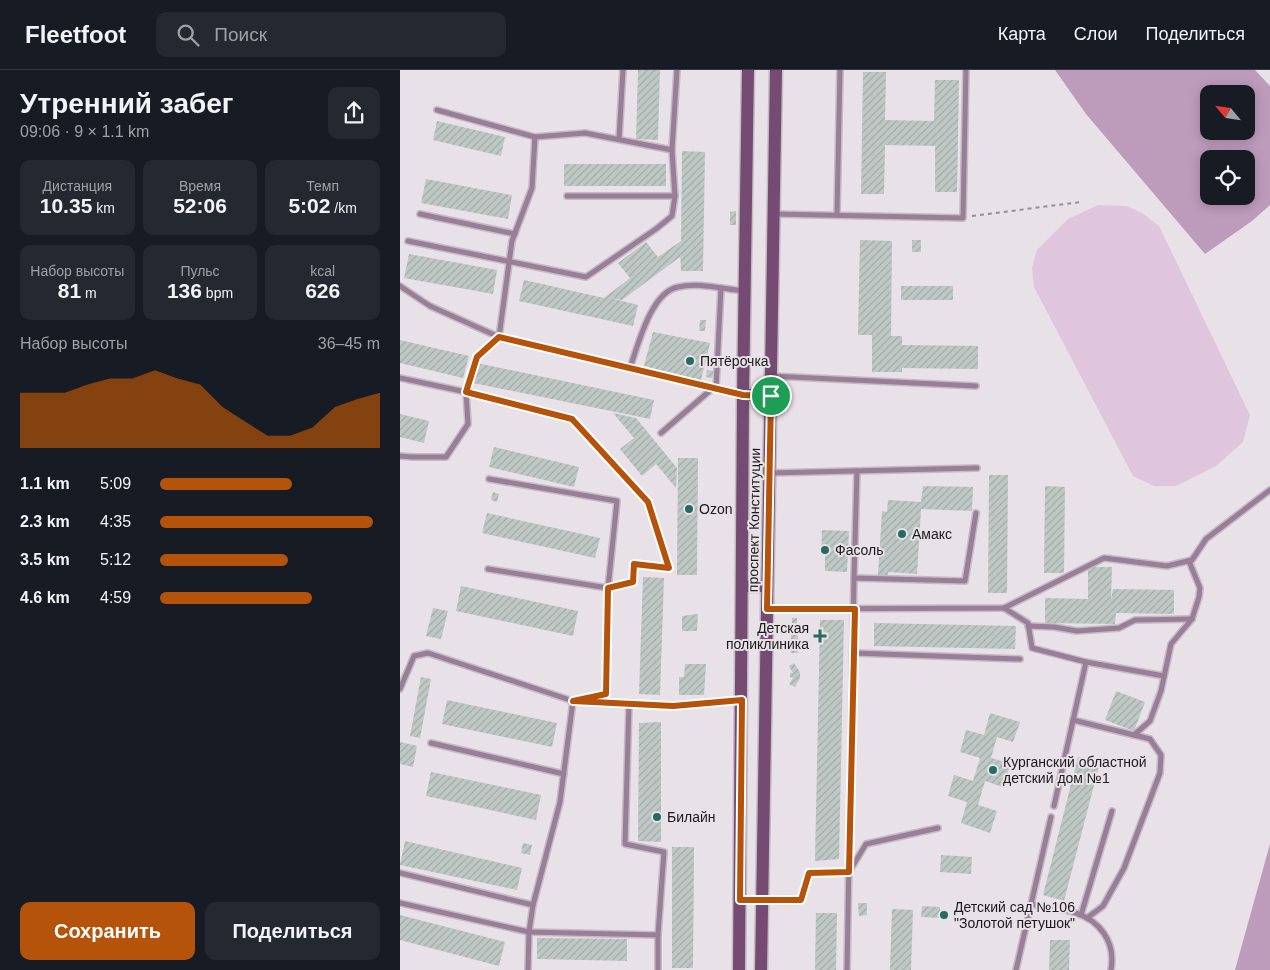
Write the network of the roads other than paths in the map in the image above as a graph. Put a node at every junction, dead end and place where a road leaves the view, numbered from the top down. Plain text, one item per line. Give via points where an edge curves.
1 (623, 70) edge
2 (677, 70) edge
3 (748, 70) edge
4 (776, 70) edge
5 (840, 70) edge
6 (966, 70) edge
7 (437, 110) dead end
8 (535, 138) junction
9 (619, 139) junction
10 (672, 150) junction
11 (567, 196) dead end
12 (675, 196) junction
13 (420, 214) dead end
14 (773, 214) junction
15 (838, 214) junction
16 (515, 234) junction
17 (408, 241) dead end
18 (510, 261) junction
19 (400, 286) edge
20 (721, 288) junction
21 (744, 291) junction
22 (499, 337) junction
23 (630, 368) junction
24 (771, 376) junction
25 (400, 378) edge
26 (976, 386) dead end
27 (715, 388) junction
28 (466, 392) junction
29 (743, 395) junction
30 (771, 396) junction
31 (661, 433) dead end
32 (400, 456) edge
33 (977, 468) dead end
34 (857, 471) junction
35 (770, 474) junction
36 (489, 478) dead end
37 (1270, 490) edge
38 (976, 513) dead end
39 (1189, 561) junction
40 (488, 569) dead end
41 (854, 578) junction
42 (743, 586) junction
43 (767, 586) junction
44 (608, 588) junction
45 (1004, 608) junction
46 (767, 609) junction
47 (855, 609) junction
48 (1192, 619) junction
49 (1028, 626) junction
50 (854, 653) junction
51 (1020, 659) dead end
52 (1086, 662) junction
53 (1164, 676) junction
54 (400, 689) edge
55 (742, 700) junction
56 (573, 701) junction
57 (629, 704) junction
58 (1072, 720) junction
59 (1134, 735) junction
60 (430, 743) dead end
61 (564, 774) junction
62 (1054, 806) dead end
63 (1112, 810) dead end
64 (1051, 817) dead end
65 (938, 828) dead end
66 (849, 872) junction
67 (400, 873) edge
68 (740, 900) junction
69 (762, 900) junction
70 (400, 903) edge
71 (1031, 904) junction
72 (533, 905) junction
73 (1081, 915) junction
74 (1087, 918) junction
75 (529, 932) junction
76 (658, 935) junction
77 (528, 970) edge
78 (658, 970) edge
79 (739, 970) edge
80 (761, 970) edge
81 (846, 970) edge
82 (1016, 970) edge
83 (1111, 970) edge

1 - 9 lane
2 - 10 lane
3 - 21 main road, проспект Конституции
4 - 14 main road, проспект Конституции
5 - 15 lane
6 - 15 lane via 963,218
7 - 8 lane
8 - 9 lane via 585,133
8 - 16 lane via 532,188
9 - 10 lane
10 - 12 lane
11 - 12 lane
12 - 18 lane via 672,216 586,276
13 - 16 lane
14 - 15 lane
14 - 24 main road, проспект Конституции
16 - 18 lane
17 - 18 lane
18 - 22 lane
19 - 22 lane via 430,306
20 - 21 lane
20 - 23 lane via 676,287 662,294 650,315
20 - 27 lane
21 - 29 main road, проспект Конституции
22 - 23 lane
22 - 28 lane via 477,357
23 - 27 lane
24 - 26 lane
24 - 30 main road, проспект Конституции
25 - 28 lane
27 - 29 lane
27 - 31 lane
28 - 32 lane via 468,424 446,457
28 - 44 lane via 572,419 648,502 669,568 634,564 633,582
29 - 30 main road
29 - 42 main road, проспект Конституции
30 - 35 main road, проспект Конституции
33 - 34 lane
34 - 35 lane
34 - 41 lane
35 - 43 main road, проспект Конституции
36 - 44 lane via 617,501
37 - 39 lane via 1206,539
38 - 41 lane via 965,581
39 - 45 lane via 1167,566 1104,558
39 - 48 lane via 1200,588
40 - 44 lane
41 - 47 lane
42 - 43 main road
42 - 55 main road, проспект Конституции
43 - 46 main road, проспект Конституции
44 - 56 lane via 606,694
45 - 47 lane
45 - 49 lane
46 - 47 lane
46 - 69 main road, проспект Конституции
47 - 50 lane
48 - 49 lane via 1135,620 1119,628 1077,632
48 - 53 lane via 1171,644
49 - 52 lane via 1032,648
50 - 51 lane
50 - 66 lane
52 - 53 lane
52 - 58 lane
53 - 59 lane via 1150,721
54 - 56 lane via 414,656 428,653
55 - 57 lane via 673,706
55 - 68 main road, проспект Конституции
56 - 57 lane
56 - 61 lane
57 - 76 lane via 625,844 664,852
58 - 59 lane
58 - 62 lane
59 - 74 lane via 1150,739 1161,755 1160,774 1124,868 1103,906
60 - 61 lane
61 - 72 lane via 560,802
63 - 73 lane
64 - 71 lane
65 - 66 lane via 866,844
66 - 69 lane via 809,873 801,900
66 - 81 lane
67 - 72 lane
68 - 69 main road
68 - 79 main road, проспект Конституции
69 - 80 main road, проспект Конституции
70 - 75 lane
71 - 73 lane
71 - 82 lane
72 - 75 lane
73 - 74 lane
74 - 83 lane via 1109,939 1113,960
75 - 76 lane
75 - 77 lane
76 - 78 lane

